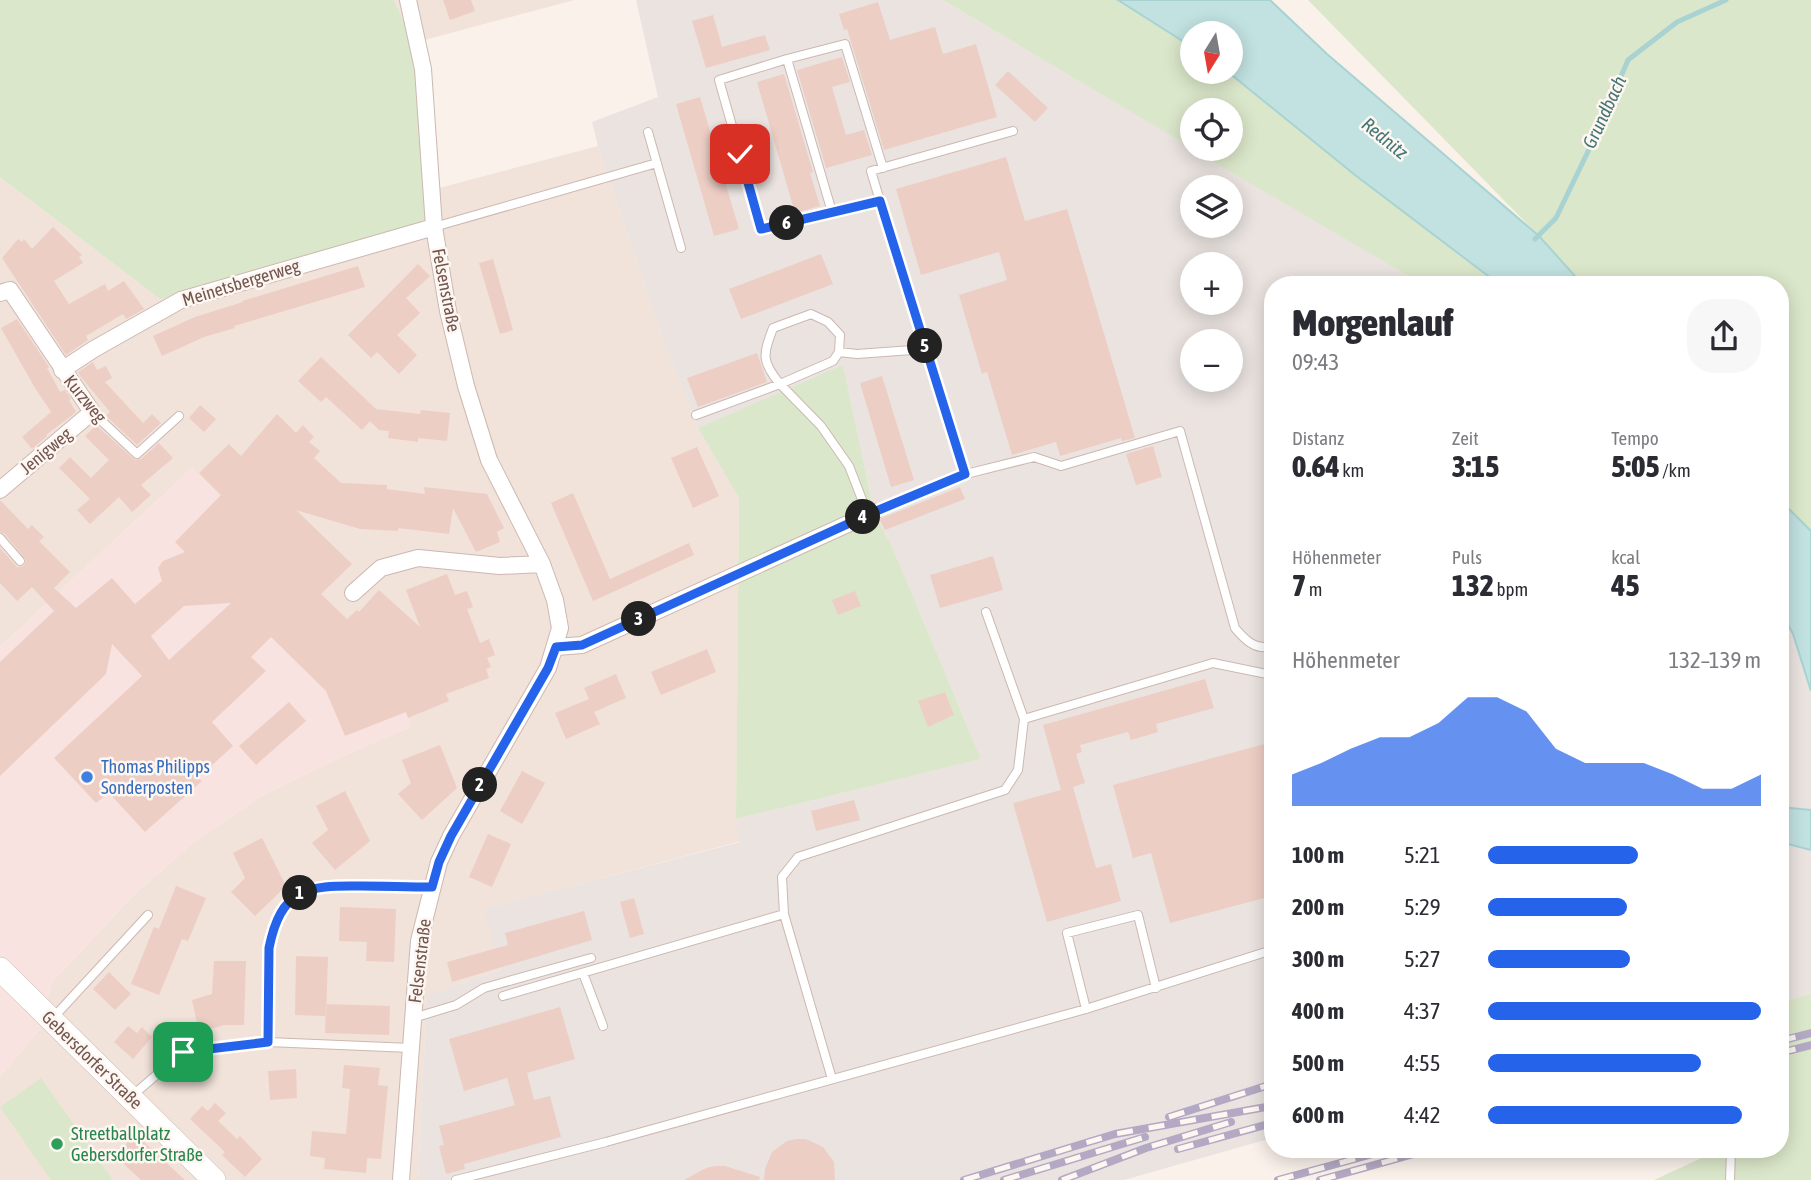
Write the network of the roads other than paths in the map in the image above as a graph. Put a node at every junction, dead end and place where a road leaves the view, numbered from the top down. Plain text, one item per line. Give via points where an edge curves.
1 (408, 0) edge
2 (787, 59) junction
3 (1013, 131) dead end
4 (648, 132) dead end
5 (657, 163) junction
6 (883, 168) junction
7 (880, 201) junction
8 (832, 212) junction
9 (434, 227) junction
10 (681, 248) dead end
11 (5, 292) edge
12 (926, 349) junction
13 (839, 352) junction
14 (62, 370) junction
15 (780, 384) junction
16 (92, 412) junction
17 (696, 415) dead end
18 (179, 416) dead end
19 (965, 474) junction
20 (0, 490) edge
21 (871, 513) junction
22 (0, 538) edge
23 (20, 561) dead end
24 (542, 564) junction
25 (353, 593) dead end
26 (986, 612) dead end
27 (556, 647) junction
28 (1264, 648) edge
29 (1264, 673) edge
30 (1024, 719) junction
31 (432, 887) junction
32 (783, 914) junction
33 (148, 915) dead end
34 (1264, 953) edge
35 (591, 958) dead end
36 (0, 969) edge
37 (583, 973) junction
38 (1156, 988) junction
39 (503, 996) dead end
40 (1086, 1009) junction
41 (413, 1018) junction
42 (51, 1020) junction
43 (603, 1026) dead end
44 (268, 1042) junction
45 (411, 1048) junction
46 (832, 1079) junction
47 (131, 1097) junction
48 (1731, 1158) edge
49 (214, 1180) edge
50 (401, 1180) edge
51 (456, 1180) edge
52 (1730, 1180) edge

1 - 9 street, Felsenstraße via 424,69
2 - 6 lane via 845,44
2 - 8 lane
2 - 8 lane via 719,80 761,229
3 - 6 lane
4 - 5 lane
5 - 9 lane
5 - 10 lane
6 - 7 lane via 872,172
7 - 8 lane
7 - 12 lane
9 - 14 street, Meinetsbergerweg via 181,300
9 - 24 street, Felsenstraße via 466,386 489,460
11 - 14 street, Kurzweg
12 - 13 lane
12 - 19 lane
13 - 15 lane via 833,361
13 - 15 lane via 840,335 811,314 773,328 763,354 768,370
14 - 16 street, Kurzweg
15 - 17 lane
15 - 21 lane via 821,426 849,466
16 - 18 lane, Kurzweg via 137,454
16 - 20 street, Jenigweg
19 - 21 lane
19 - 28 lane via 1034,457 1061,466 1180,431 1235,628 1246,641
21 - 27 street via 582,645
22 - 23 lane
24 - 25 street via 500,566 418,558 381,568
24 - 27 street, Felsenstraße via 560,628
26 - 30 lane
27 - 31 street, Felsenstraße via 451,836
29 - 30 lane via 1213,663
30 - 32 lane via 1018,771 1005,790 798,857 782,877
31 - 41 street, Felsenstraße via 419,941
31 - 44 lane via 323,885 303,891 288,903 278,915 269,948
32 - 37 lane
32 - 46 lane
33 - 42 lane
34 - 38 lane
35 - 41 lane via 484,988 457,1005
36 - 42 main road, Gebersdorfer Straße
37 - 39 lane
37 - 43 lane
38 - 40 lane
38 - 40 lane via 1138,915 1067,933
40 - 46 lane
41 - 45 street, Felsenstraße
42 - 47 main road, Gebersdorfer Straße
44 - 45 lane
44 - 47 lane via 183,1052
45 - 50 street, Felsenstraße
46 - 51 lane
47 - 49 main road, Gebersdorfer Straße
48 - 52 lane

